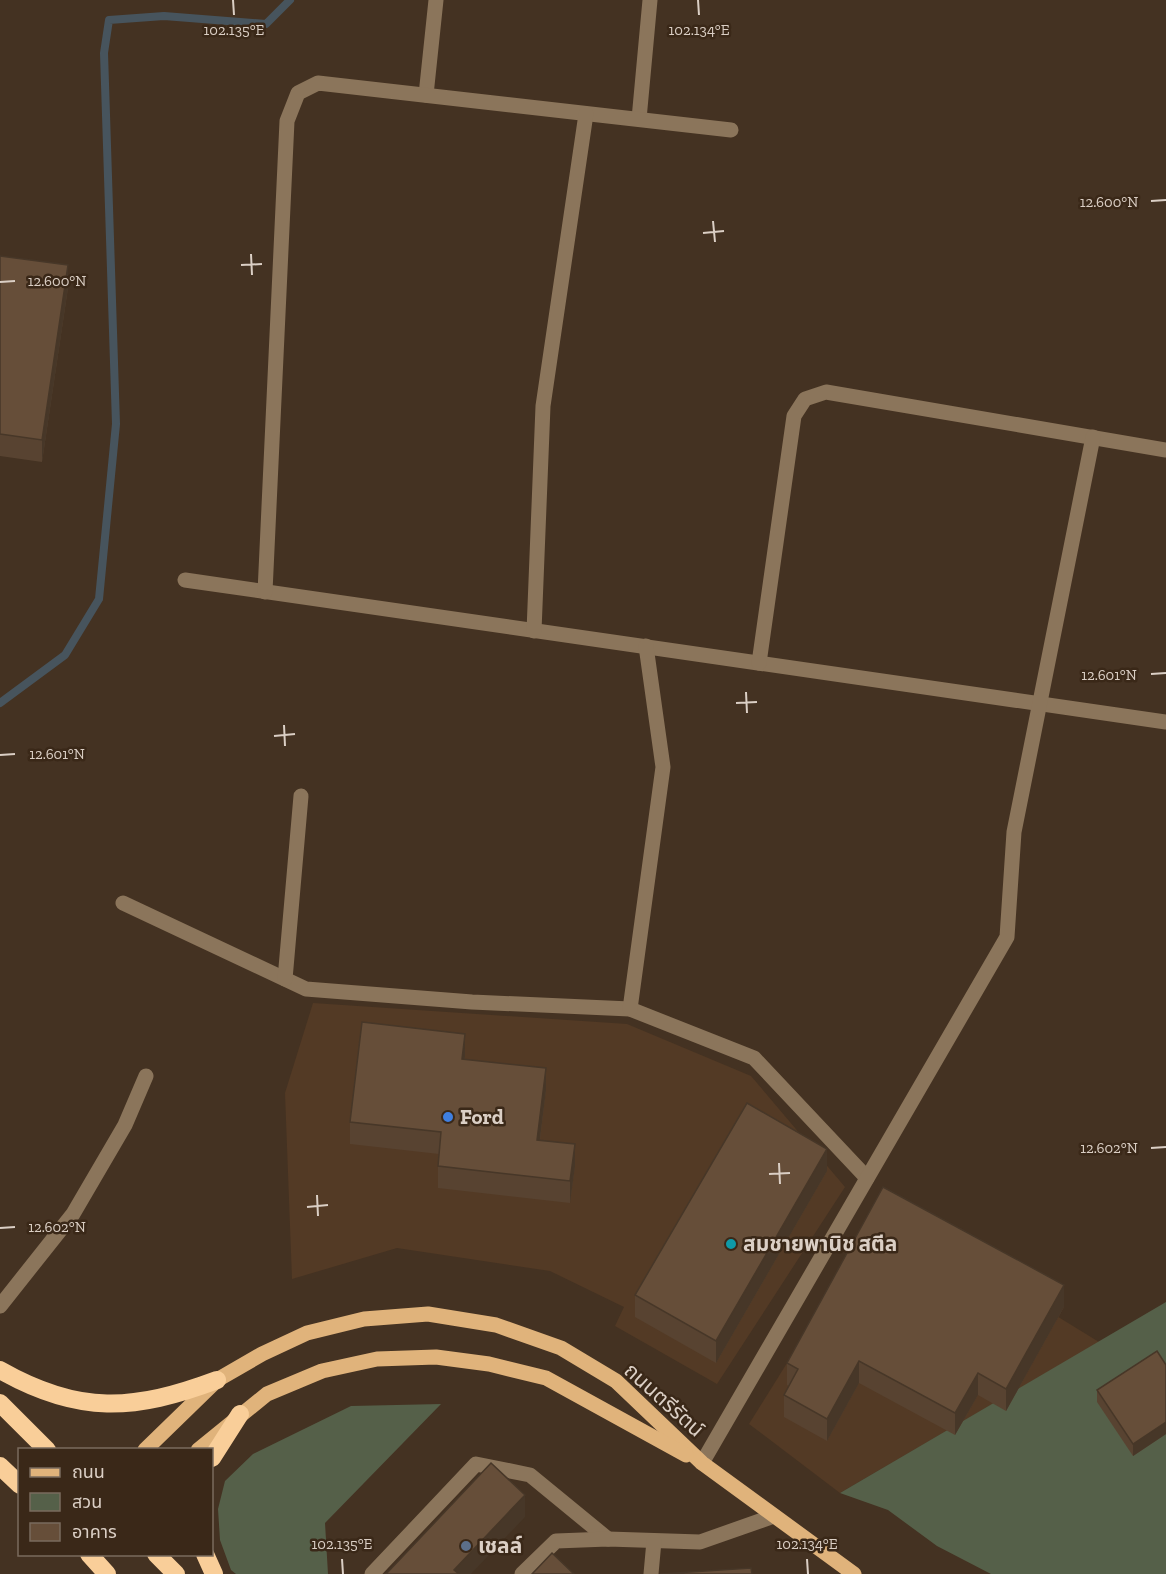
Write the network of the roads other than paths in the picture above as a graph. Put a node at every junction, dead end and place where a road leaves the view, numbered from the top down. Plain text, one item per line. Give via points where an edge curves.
1 (436, 0) edge
2 (650, 0) edge
3 (426, 95) junction
4 (586, 114) junction
5 (639, 119) junction
6 (731, 130) dead end
7 (1093, 437) junction
8 (1166, 450) edge
9 (185, 580) dead end
10 (265, 592) junction
11 (534, 631) junction
12 (646, 646) junction
13 (759, 663) junction
14 (1041, 704) junction
15 (1166, 722) edge
16 (301, 796) dead end
17 (123, 903) dead end
18 (285, 979) junction
19 (630, 1009) junction
20 (146, 1076) dead end
21 (867, 1178) junction
22 (0, 1306) edge
23 (0, 1370) edge
24 (217, 1380) junction
25 (0, 1403) edge
26 (240, 1414) junction
27 (46, 1448) edge
28 (146, 1448) edge
29 (199, 1448) edge
30 (213, 1456) edge
31 (702, 1463) junction
32 (0, 1467) edge
33 (18, 1483) edge
34 (774, 1515) junction
35 (608, 1539) junction
36 (654, 1541) junction
37 (91, 1556) edge
38 (158, 1556) edge
39 (206, 1556) edge
40 (107, 1574) edge
41 (176, 1574) edge
42 (214, 1574) edge
43 (372, 1574) edge
44 (522, 1574) edge
45 (651, 1574) edge
46 (854, 1574) edge

1 - 3 street
2 - 5 street
3 - 4 street
3 - 10 street via 318,83 298,93 287,121
4 - 5 street
4 - 11 street via 543,406
5 - 6 street
7 - 8 street
7 - 13 street via 826,392 804,399 794,416
7 - 14 street
9 - 10 street
10 - 11 street
11 - 12 street
12 - 13 street
12 - 19 street via 663,767
13 - 14 street
14 - 15 street
14 - 21 street via 1014,832 1007,937
16 - 18 street
17 - 18 street
18 - 19 street via 306,989
19 - 21 street via 754,1058
20 - 22 street via 125,1125 74,1214
21 - 31 street
23 - 24 highway via 30,1387 64,1399 95,1403 153,1401
24 - 28 main road, ถนนตรีรัตน์
24 - 31 main road, ถนนตรีรัตน์ via 307,1334 364,1319 428,1314 484,1323 561,1348 616,1381
25 - 27 highway
26 - 29 main road, ถนนตรีรัตน์
26 - 30 highway
26 - 31 main road, ถนนตรีรัตน์ via 267,1394 322,1371 377,1359 436,1357 489,1364 546,1378
31 - 34 main road, ถนนตรีรัตน์
32 - 33 highway
34 - 36 street via 700,1542
34 - 46 main road, ถนนตรีรัตน์
35 - 36 street
35 - 43 street via 530,1475 476,1464
35 - 44 street via 556,1541
36 - 45 street
37 - 40 highway
38 - 41 highway
39 - 42 highway

